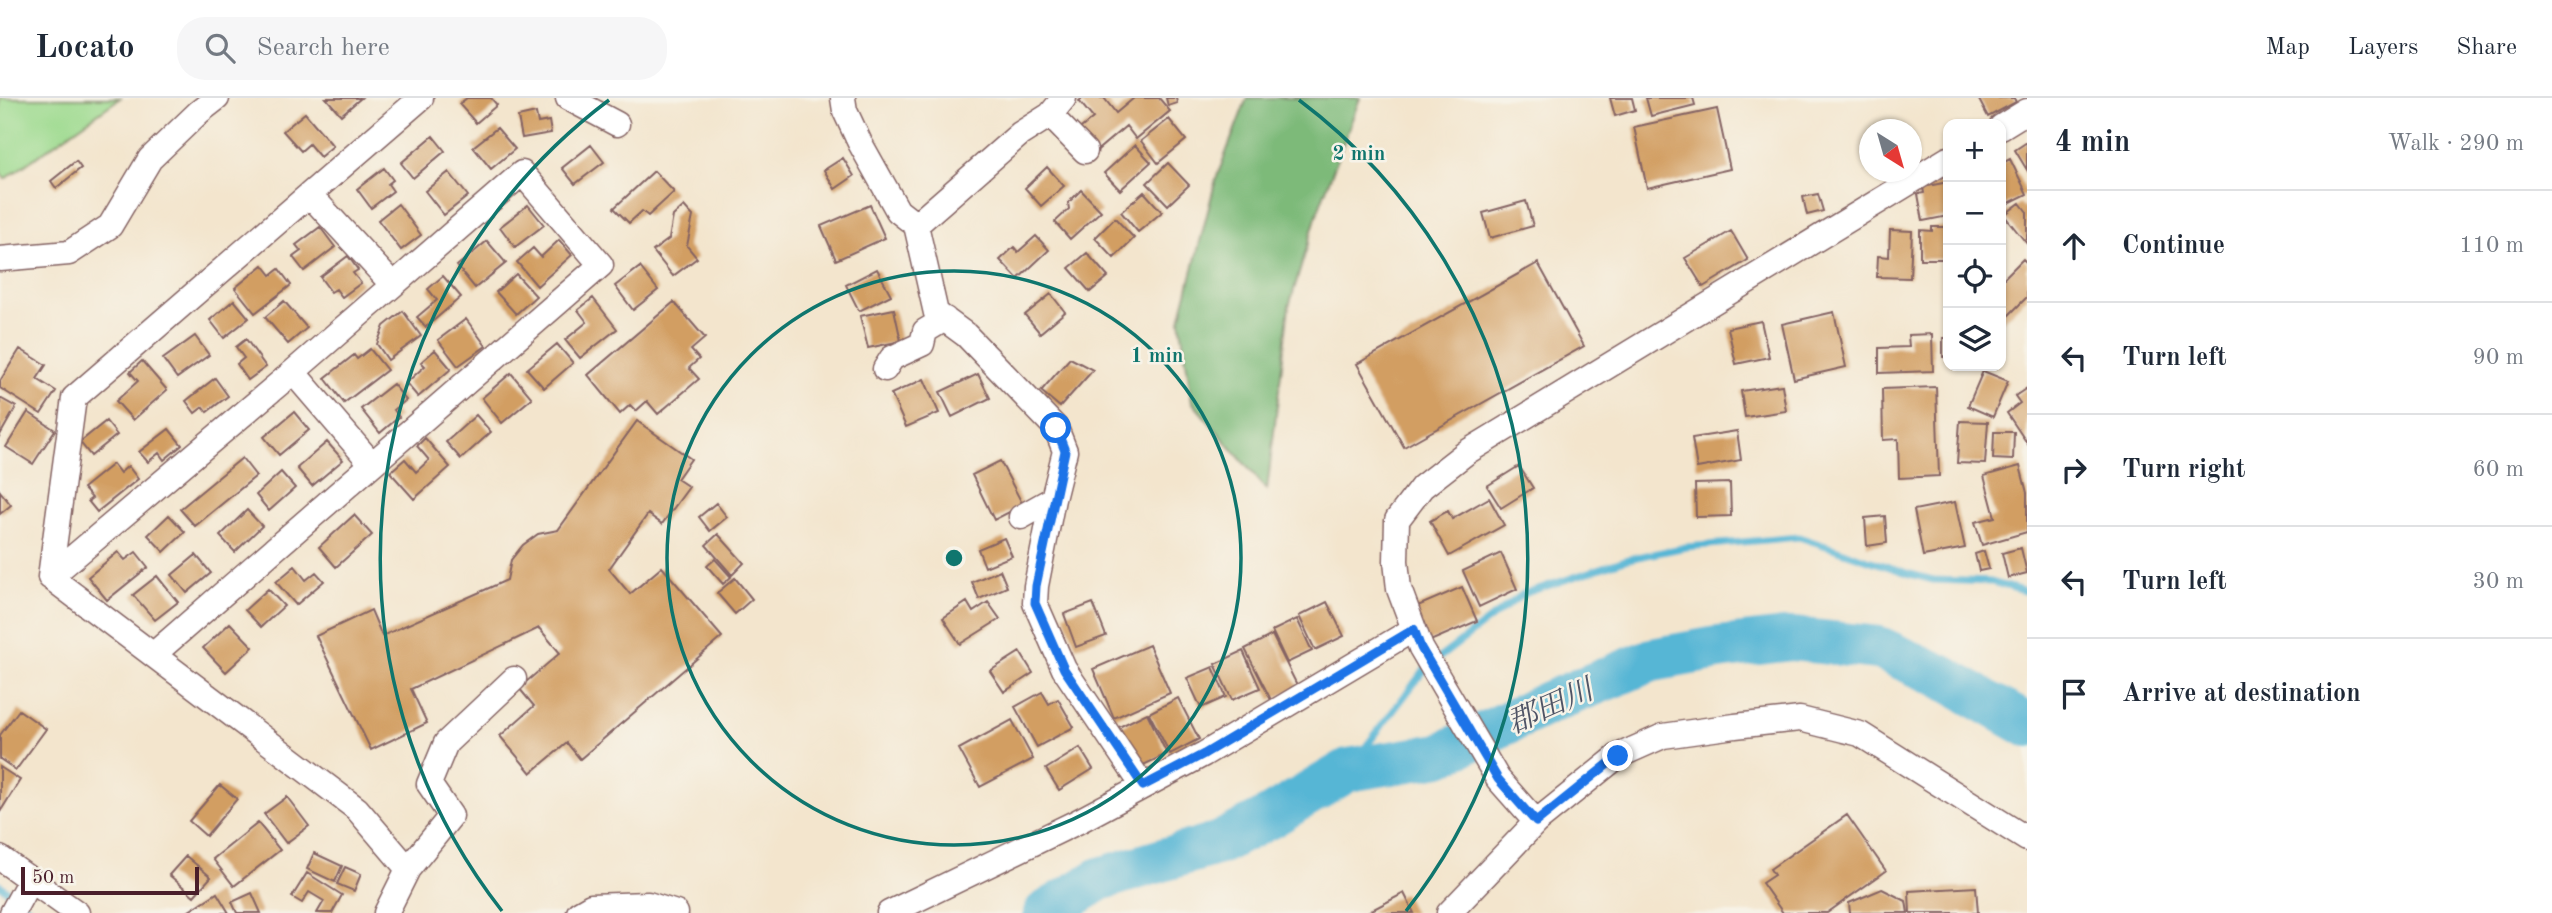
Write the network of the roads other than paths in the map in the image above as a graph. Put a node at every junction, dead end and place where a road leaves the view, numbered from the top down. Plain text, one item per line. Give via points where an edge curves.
1 (217, 98) edge
2 (421, 98) edge
3 (568, 98) edge
4 (843, 98) edge
5 (1057, 106) edge
6 (2027, 111) edge
7 (617, 124) dead end
8 (2006, 124) edge
9 (1085, 151) dead end
10 (1943, 162) edge
11 (310, 195) junction
12 (916, 225) junction
13 (0, 259) edge
14 (393, 285) junction
15 (945, 319) junction
16 (886, 369) dead end
17 (293, 372) junction
18 (371, 463) junction
19 (1054, 499) junction
20 (1021, 517) dead end
21 (50, 577) junction
22 (1418, 639) junction
23 (154, 654) junction
24 (514, 679) dead end
25 (1143, 786) junction
26 (1536, 822) junction
27 (2027, 839) edge
28 (0, 858) edge
29 (408, 869) junction
30 (21, 895) edge
31 (77, 913) edge
32 (386, 913) edge
33 (579, 913) edge
34 (676, 913) edge
35 (889, 913) edge
36 (1449, 913) edge

1 - 13 street via 150,159 110,226 69,253
2 - 11 street
3 - 7 street
4 - 12 street via 860,143 898,211
5 - 9 street
5 - 12 street
6 - 8 street
10 - 22 street via 1478,445 1422,487 1397,520 1399,589
11 - 14 street
11 - 21 street via 74,397
12 - 15 street via 936,313
14 - 17 street
14 - 18 street via 522,173 601,265
15 - 16 street via 925,331 922,344 892,358
15 - 19 street via 1056,428 1065,451
17 - 18 street
17 - 21 street
18 - 23 street
19 - 20 street
19 - 25 street via 1035,603 1064,669
21 - 23 street
22 - 25 street
22 - 26 street via 1498,779
23 - 29 street via 357,809
24 - 29 street via 446,743 429,784 451,816
25 - 35 street
26 - 27 street via 1618,756 1663,736 1800,719 1860,734
26 - 36 street
28 - 30 street
29 - 32 street
30 - 31 street
33 - 34 street via 591,906 648,904

